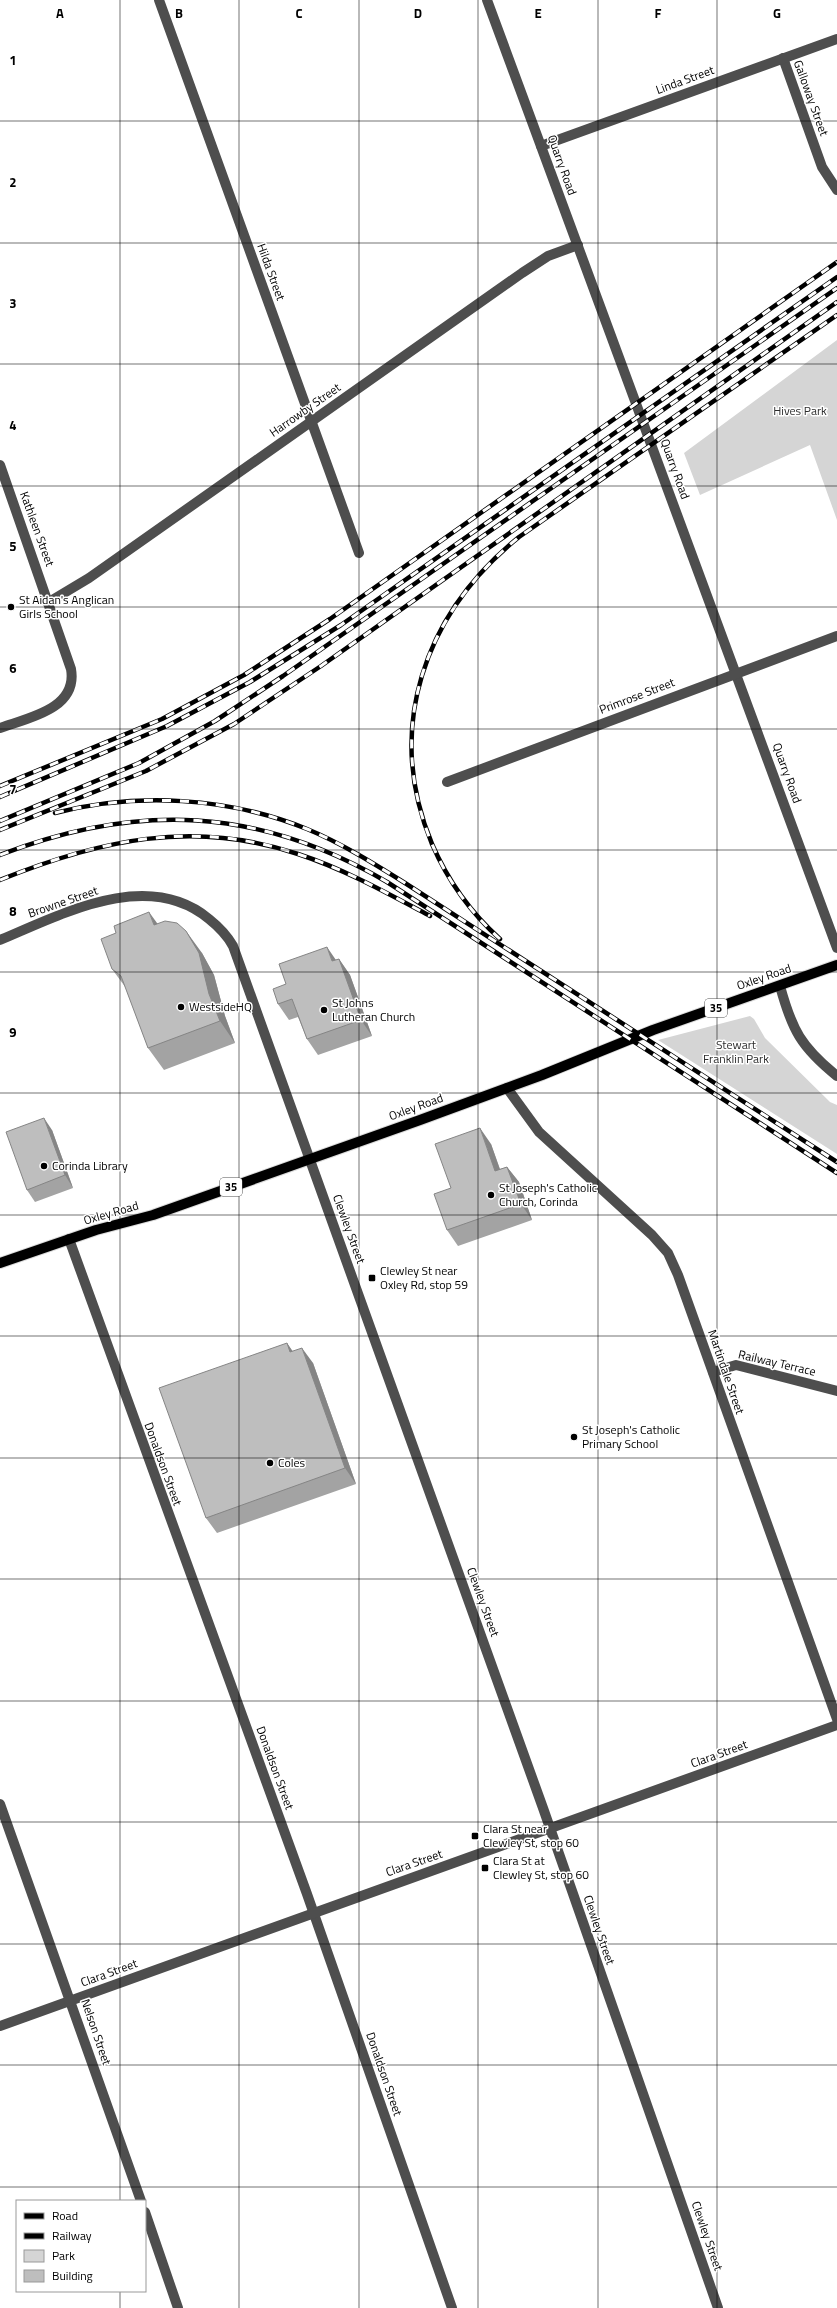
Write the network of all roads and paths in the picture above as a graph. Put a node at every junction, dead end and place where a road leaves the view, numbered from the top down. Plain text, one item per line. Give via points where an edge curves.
1 (159, 0) edge
2 (489, 0) edge
3 (837, 39) edge
4 (783, 58) junction
5 (541, 146) junction
6 (837, 190) edge
7 (578, 245) junction
8 (311, 421) junction
9 (0, 465) edge
10 (359, 553) dead end
11 (49, 602) junction
12 (837, 636) edge
13 (736, 673) junction
14 (0, 728) edge
15 (447, 782) dead end
16 (205, 915) joint
17 (0, 940) edge
18 (837, 948) edge
19 (837, 965) edge
20 (780, 986) junction
21 (837, 1076) edge
22 (507, 1088) junction
23 (310, 1159) junction
24 (69, 1239) junction
25 (0, 1263) edge
26 (713, 1372) junction
27 (837, 1390) edge
28 (837, 1719) edge
29 (837, 1725) edge
30 (0, 1804) edge
31 (550, 1829) junction
32 (313, 1912) junction
33 (71, 2001) junction
34 (0, 2026) edge
35 (141, 2200) edge
36 (146, 2215) edge
37 (178, 2308) edge
38 (452, 2308) edge
39 (718, 2308) edge

1 - 8 street, Hilda Street
2 - 5 street, Quarry Road
3 - 4 street, Linda Street
4 - 5 street, Linda Street
4 - 6 street, Galloway Street via 822,167
5 - 7 street, Quarry Road
7 - 8 street, Harrowby Street via 539,262
7 - 13 street, Quarry Road
8 - 10 street, Hilda Street
8 - 11 street, Harrowby Street via 89,578
9 - 11 street, Kathleen Street
11 - 14 street, Kathleen Street via 71,669 71,686 54,708
12 - 13 street, Primrose Street
13 - 15 street, Primrose Street
13 - 18 street, Quarry Road
16 - 17 street, Browne Street via 174,900 132,897 86,906
16 - 23 street, Clewley Street via 229,938 238,958
19 - 20 main road, Oxley Road / 35
20 - 21 street via 798,1038 815,1058
20 - 22 main road, Oxley Road / 35 via 653,1030
22 - 23 main road, Oxley Road / 35
22 - 26 street, Martindale Street via 539,1132 652,1235 668,1253
23 - 24 main road, Oxley Road / 35 via 153,1215
23 - 31 street, Clewley Street
24 - 25 main road, Oxley Road / 35
24 - 32 street, Donaldson Street
26 - 27 street, Railway Terrace via 736,1365
26 - 28 street, Martindale Street
29 - 31 street, Clara Street
30 - 33 street, Nelson Street
31 - 32 street, Clara Street
31 - 39 street, Clewley Street
32 - 33 street, Clara Street
32 - 38 street, Donaldson Street
33 - 34 street, Clara Street
33 - 35 street, Nelson Street
36 - 37 street

